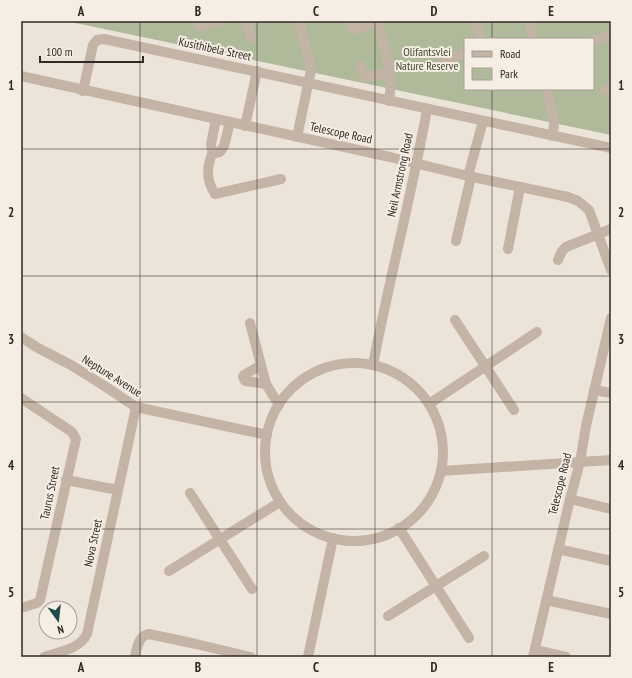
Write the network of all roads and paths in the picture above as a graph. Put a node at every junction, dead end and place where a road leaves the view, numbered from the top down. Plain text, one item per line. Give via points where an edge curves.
1 (220, 21) edge
2 (247, 21) edge
3 (299, 21) edge
4 (350, 21) edge
5 (476, 21) edge
6 (529, 21) edge
7 (378, 22) edge
8 (199, 26) dead end
9 (611, 35) edge
10 (251, 38) dead end
11 (481, 38) edge
12 (533, 38) edge
13 (594, 40) dead end
14 (464, 54) edge
15 (444, 59) dead end
16 (362, 66) dead end
17 (256, 72) junction
18 (390, 72) junction
19 (21, 76) edge
20 (308, 82) junction
21 (547, 90) edge
22 (83, 91) junction
23 (389, 101) junction
24 (427, 109) junction
25 (216, 119) junction
26 (483, 121) junction
27 (230, 122) junction
28 (245, 126) junction
29 (553, 136) junction
30 (297, 137) junction
31 (611, 140) edge
32 (596, 145) junction
33 (611, 148) edge
34 (213, 152) junction
35 (417, 164) junction
36 (470, 176) junction
37 (281, 179) dead end
38 (520, 187) junction
39 (611, 229) edge
40 (598, 234) junction
41 (456, 241) dead end
42 (508, 249) dead end
43 (558, 260) dead end
44 (611, 270) edge
45 (611, 318) edge
46 (455, 320) dead end
47 (250, 324) dead end
48 (537, 332) dead end
49 (21, 336) edge
50 (261, 365) junction
51 (373, 365) junction
52 (485, 366) junction
53 (266, 384) junction
54 (594, 390) junction
55 (611, 393) edge
56 (21, 398) edge
57 (429, 404) junction
58 (279, 405) junction
59 (136, 407) junction
60 (514, 410) dead end
61 (267, 435) junction
62 (611, 460) edge
63 (580, 462) junction
64 (441, 471) junction
65 (66, 480) junction
66 (118, 490) junction
67 (190, 493) dead end
68 (570, 499) junction
69 (280, 502) junction
70 (611, 509) edge
71 (399, 528) junction
72 (333, 538) junction
73 (220, 539) junction
74 (558, 549) junction
75 (484, 556) dead end
76 (611, 561) edge
77 (169, 571) dead end
78 (436, 587) junction
79 (252, 590) dead end
80 (546, 600) junction
81 (21, 608) edge
82 (611, 614) edge
83 (388, 616) dead end
84 (469, 638) dead end
85 (534, 653) edge
86 (44, 657) edge
87 (135, 657) edge
88 (251, 657) edge
89 (308, 657) edge
90 (566, 657) edge

1 - 8 street
2 - 10 street
3 - 20 street via 311,70
4 - 7 street via 354,29
5 - 11 street
6 - 12 street
7 - 18 street
9 - 13 street
14 - 15 street
16 - 18 street via 365,77
17 - 20 street
17 - 22 street, Kusithibela Street via 102,39 92,44
17 - 28 street, Kusithibela Street
18 - 23 street
19 - 22 street, Telescope Road
20 - 23 street
20 - 30 street
21 - 29 street via 554,122
22 - 25 street, Telescope Road
23 - 24 street
24 - 26 street
24 - 35 street, Neil Armstrong Road
25 - 27 street, Telescope Road
25 - 34 street via 211,144
26 - 29 street
26 - 36 street
27 - 28 street, Telescope Road
27 - 34 street via 222,151
28 - 30 street, Telescope Road
29 - 32 street
30 - 35 street, Telescope Road
31 - 32 street
32 - 33 street
34 - 37 street via 207,170 215,194
35 - 36 street, Telescope Road
35 - 51 street, Neil Armstrong Road
36 - 38 street, Telescope Road
36 - 41 street
38 - 40 street, Telescope Road via 578,201 588,210
38 - 42 street
39 - 40 street
40 - 43 street via 566,247
40 - 44 street, Telescope Road
45 - 54 street, Telescope Road
46 - 52 street
47 - 50 street
48 - 52 street
49 - 59 street, Neptune Avenue
50 - 53 street
50 - 53 street via 244,374 243,379
51 - 57 street via 405,379
51 - 58 street via 346,364 320,370 292,388
52 - 57 street
52 - 60 street
53 - 58 street
54 - 55 street
54 - 63 street, Telescope Road
56 - 65 street, Taurus Street via 51,416 75,436
57 - 64 street via 442,436
58 - 61 street
59 - 61 street, Neptune Avenue
59 - 66 street, Nova Street
61 - 69 street via 267,470
62 - 63 street
63 - 64 street
63 - 68 street, Telescope Road
64 - 71 street via 436,488 426,504 414,518
65 - 66 street
65 - 81 street, Taurus Street via 40,600
66 - 86 street, Nova Street via 84,641
67 - 73 street
68 - 70 street
68 - 74 street, Telescope Road
69 - 72 street via 303,525
69 - 73 street
71 - 72 street via 374,539 353,541
71 - 78 street
72 - 89 street
73 - 77 street
73 - 79 street
74 - 76 street
74 - 80 street, Telescope Road
75 - 78 street
78 - 83 street
78 - 84 street
80 - 82 street
80 - 85 street, Telescope Road
85 - 90 street
87 - 88 street via 140,640 149,634

